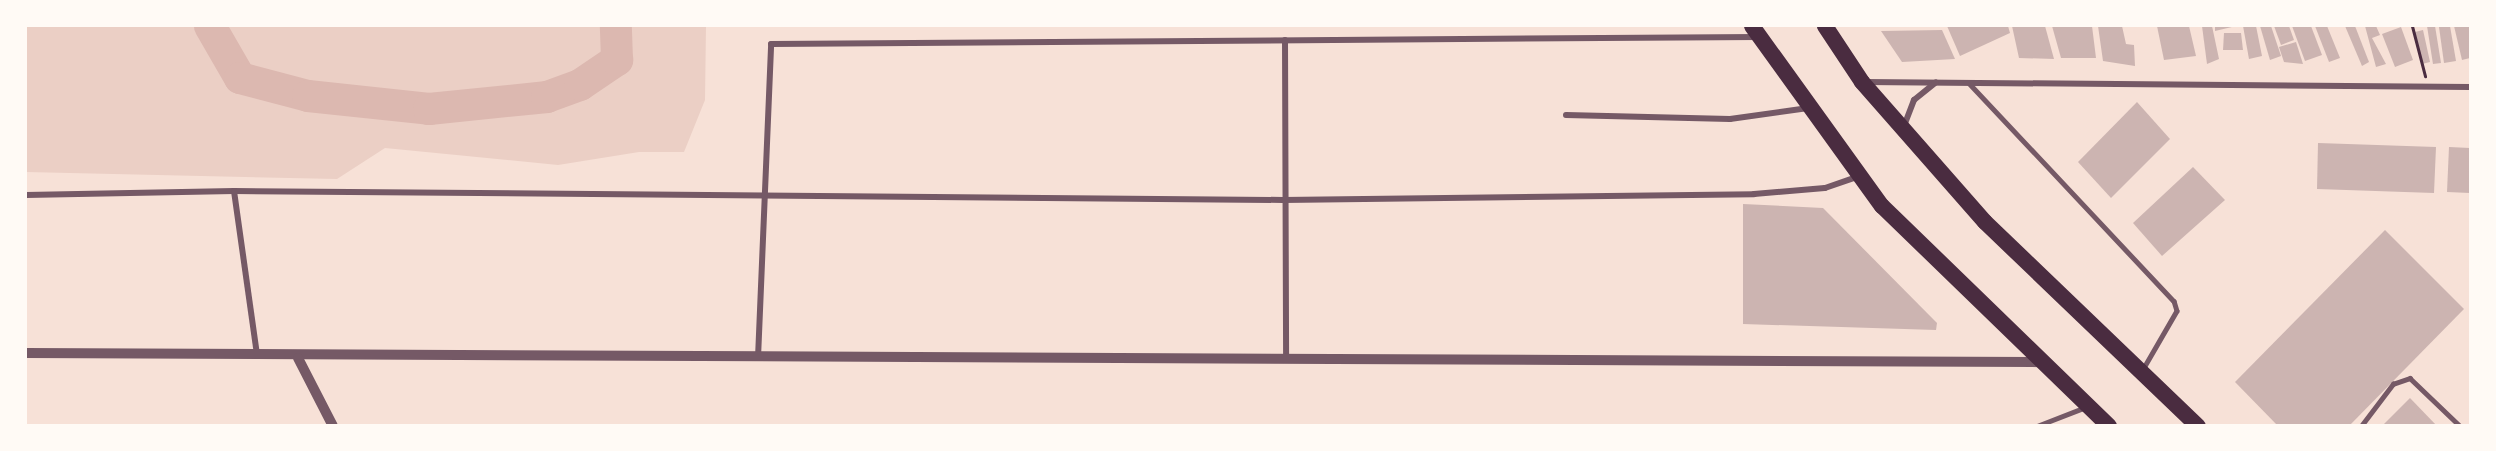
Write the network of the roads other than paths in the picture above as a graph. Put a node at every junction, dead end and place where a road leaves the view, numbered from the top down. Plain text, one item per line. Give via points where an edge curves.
1 (1825, 26) edge
2 (1755, 31) edge
3 (1285, 40) junction
4 (1862, 82) junction
5 (1937, 82) junction
6 (1969, 83) junction
7 (2470, 87) edge
8 (1808, 108) junction
9 (1566, 115) dead end
10 (1902, 128) junction
11 (1857, 177) junction
12 (234, 190) junction
13 (26, 195) edge
14 (765, 200) junction
15 (1283, 200) junction
16 (26, 353) edge
17 (257, 355) junction
18 (298, 358) junction
19 (758, 359) junction
20 (1286, 360) junction
21 (2042, 362) junction
22 (2141, 373) junction
23 (2088, 406) junction
24 (333, 426) edge
25 (2037, 426) edge
26 (2109, 426) edge
27 (2198, 426) edge
28 (2361, 426) edge
29 (2460, 426) edge

1 - 4 highway
2 - 3 street
2 - 8 highway
3 - 14 street via 771,44
3 - 15 street
4 - 5 street
4 - 10 highway
5 - 6 street
5 - 10 street via 1914,100
6 - 7 street
6 - 22 lane via 2174,302 2177,311 2168,331
8 - 9 street via 1730,119
8 - 11 highway
10 - 22 highway via 1985,222
11 - 15 street via 1795,193
11 - 21 highway via 1925,253
12 - 13 street
12 - 14 street
12 - 17 street
14 - 15 street
14 - 19 street
15 - 20 street
16 - 17 street
17 - 18 street
18 - 19 street
18 - 24 street
19 - 20 street
20 - 21 street
21 - 23 highway
22 - 27 highway
23 - 25 lane
23 - 26 highway
28 - 29 lane via 2393,384 2410,378

